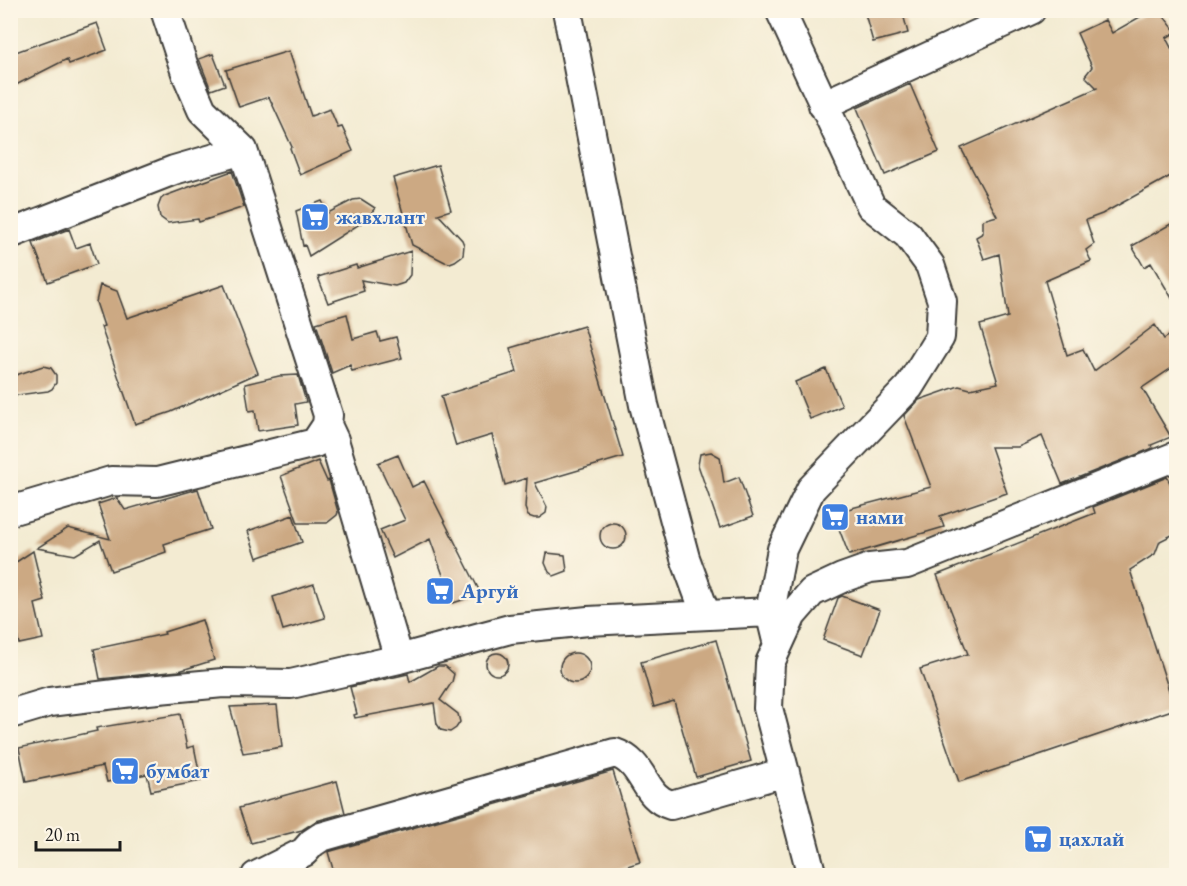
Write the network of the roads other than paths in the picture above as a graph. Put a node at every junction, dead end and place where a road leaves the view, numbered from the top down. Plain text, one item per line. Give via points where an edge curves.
1 (165, 10) edge
2 (567, 10) edge
3 (780, 10) edge
4 (1031, 10) edge
5 (824, 105) junction
6 (243, 150) junction
7 (10, 234) edge
8 (327, 425) junction
9 (1176, 456) edge
10 (10, 511) edge
11 (770, 612) junction
12 (706, 615) junction
13 (778, 645) junction
14 (399, 659) junction
15 (10, 714) edge
16 (785, 772) junction
17 (256, 876) edge
18 (812, 876) edge

1 - 6 street via 202,110
2 - 12 street via 644,405 685,558
3 - 5 street
4 - 5 street
5 - 11 street via 871,206 908,235 930,265 942,301 940,337 909,387 811,489 782,549
6 - 7 street via 174,170
6 - 8 street via 328,416
8 - 10 street via 315,443 157,482 111,481
8 - 14 street
9 - 13 street via 907,564 870,568 812,592 792,615
11 - 12 street
11 - 13 street
12 - 14 street via 510,628
13 - 16 street via 770,663 768,708
14 - 15 street via 291,684 223,683 148,690 50,702
16 - 17 street via 671,804 661,802 632,761 615,753 321,837 304,852
16 - 18 street

